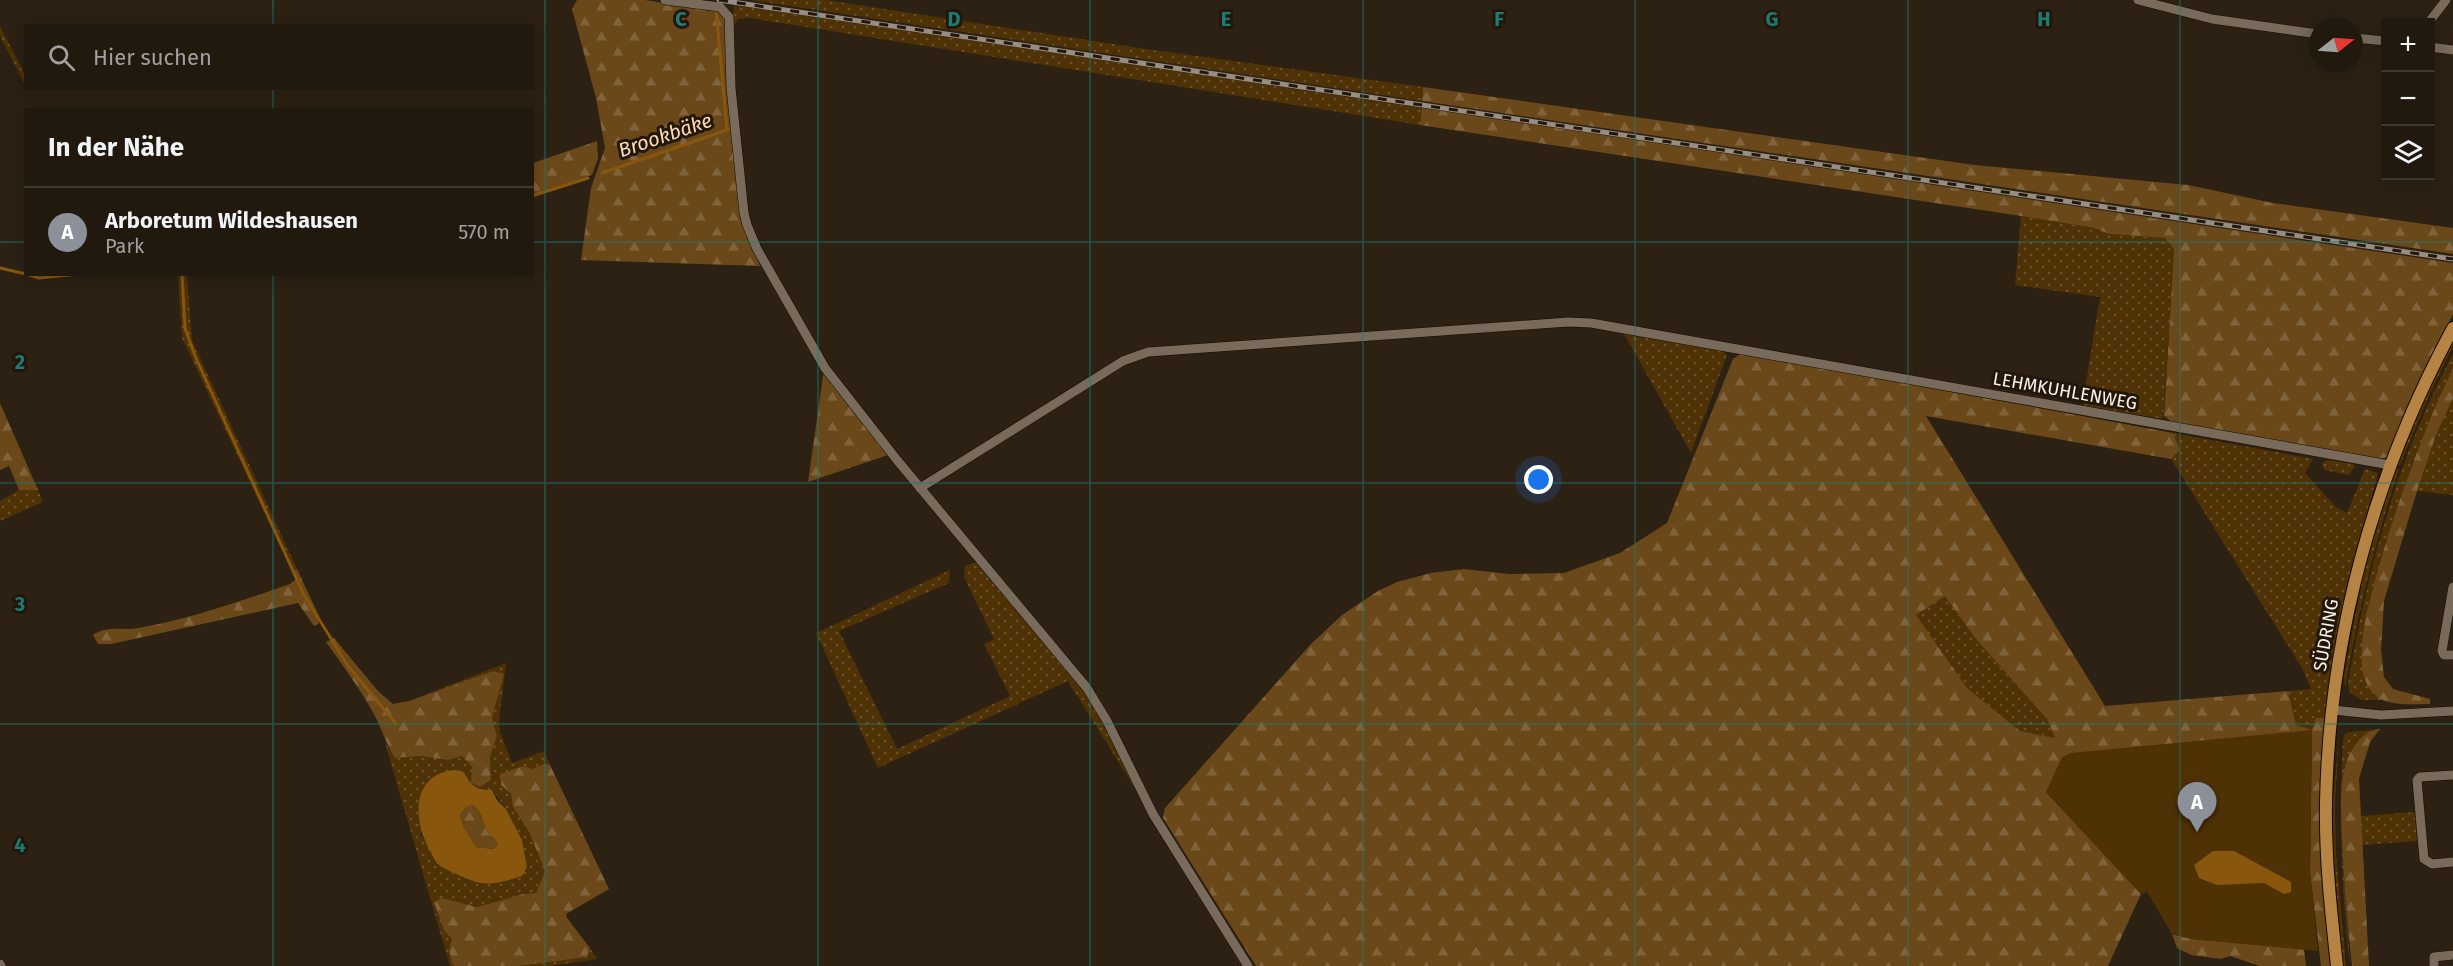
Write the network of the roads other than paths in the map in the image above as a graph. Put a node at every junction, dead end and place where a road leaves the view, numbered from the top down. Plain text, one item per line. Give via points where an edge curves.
1 (665, 0) edge
2 (2138, 0) edge
3 (2446, 0) edge
4 (2432, 18) edge
5 (2309, 33) edge
6 (2363, 39) edge
7 (2381, 41) edge
8 (2435, 48) edge
9 (2453, 50) edge
10 (2453, 328) edge
11 (2390, 465) junction
12 (920, 488) junction
13 (2453, 587) edge
14 (2453, 655) edge
15 (2333, 710) junction
16 (2453, 711) edge
17 (2453, 775) edge
18 (2453, 862) edge
19 (2453, 955) edge
20 (1248, 966) edge
21 (2337, 966) edge
22 (2434, 966) edge

1 - 12 street via 720,7 729,17 731,88 747,225 825,368
2 - 5 street via 2212,19
3 - 4 street
6 - 7 street
8 - 9 street
10 - 11 main road, SÜDRING via 2414,405
11 - 12 street, LEHMKUHLENWEG via 1568,322 1148,352 1123,361
11 - 15 main road, SÜDRING via 2352,589
12 - 20 street via 1087,688 1153,814
13 - 14 street via 2442,651 2444,655
15 - 16 street via 2382,715
15 - 21 main road, SÜDRING via 2326,803
17 - 18 street via 2417,780 2424,859 2432,864
19 - 22 street via 2434,957

